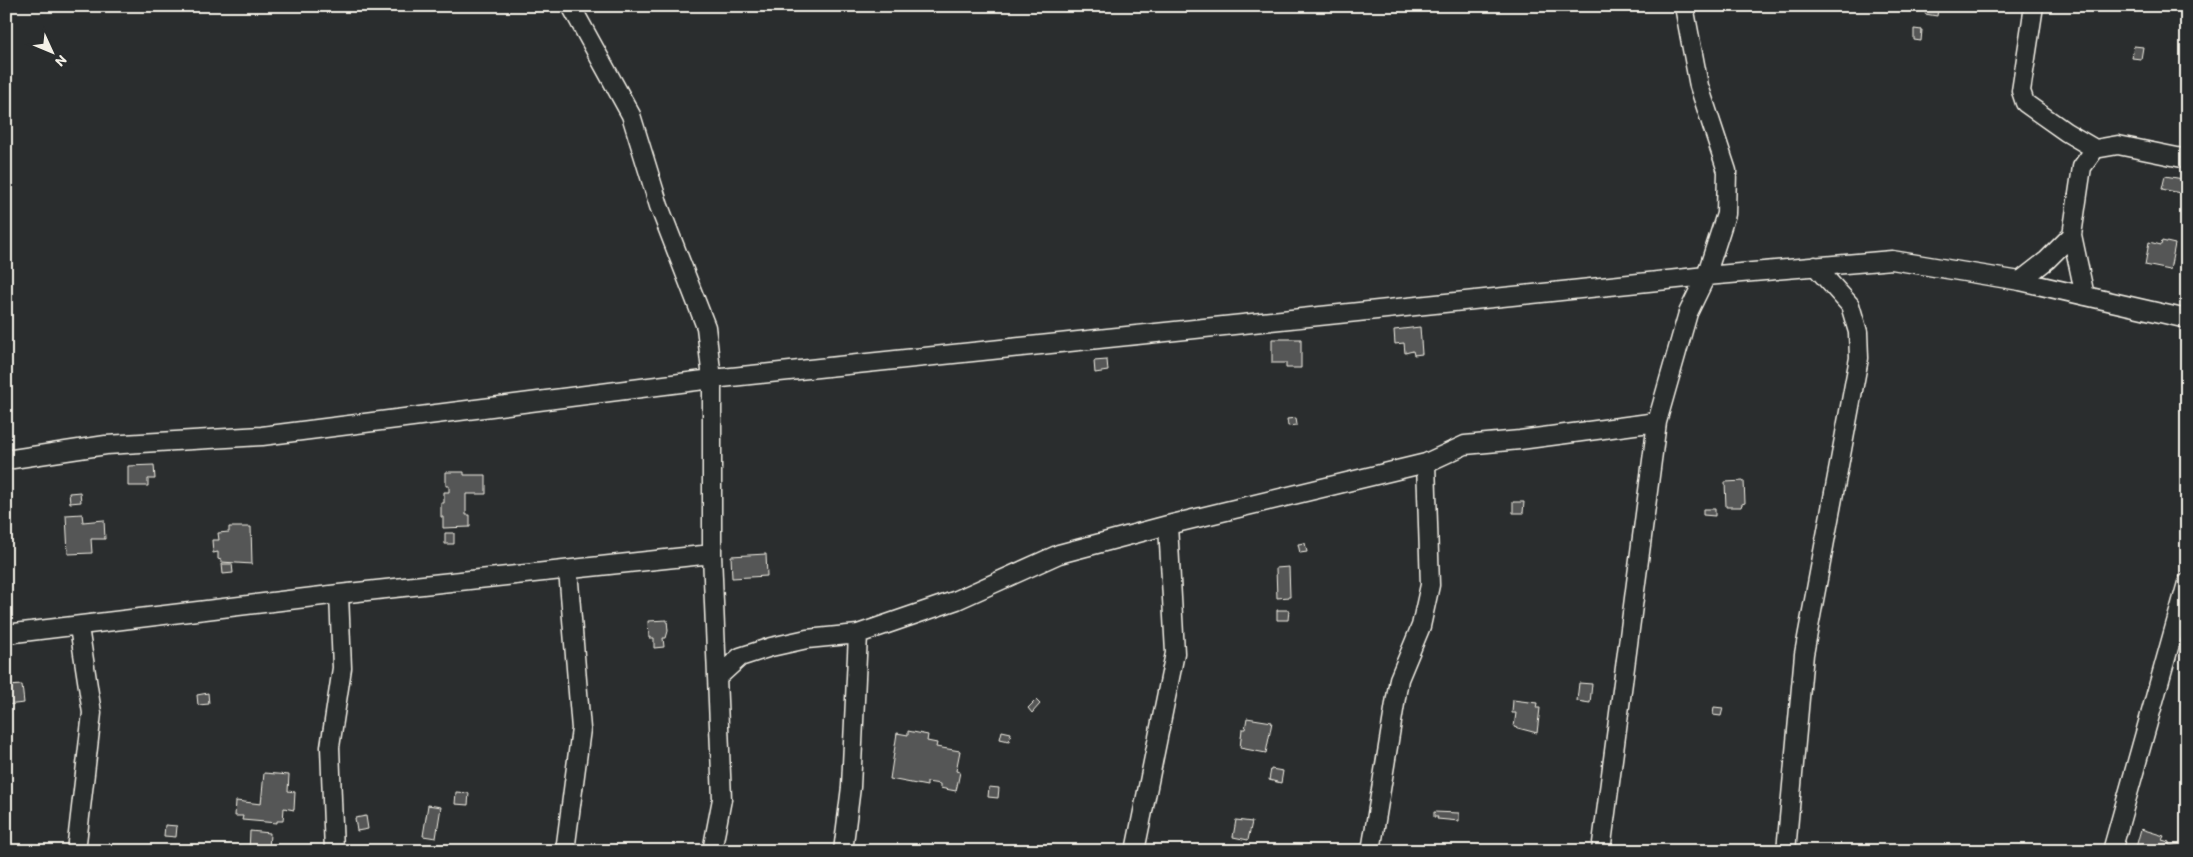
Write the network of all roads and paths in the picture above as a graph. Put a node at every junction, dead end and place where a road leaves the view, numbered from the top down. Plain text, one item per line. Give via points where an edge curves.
1 (571, 6) edge
2 (1684, 6) edge
3 (2034, 6) edge
4 (2096, 149) junction
5 (2187, 159) edge
6 (2072, 235) junction
7 (1815, 266) junction
8 (1706, 276) junction
9 (2020, 281) junction
10 (2085, 296) junction
11 (2187, 318) edge
12 (712, 379) junction
13 (1657, 422) junction
14 (6, 460) edge
15 (1426, 463) junction
16 (1168, 525) junction
17 (712, 554) junction
18 (568, 570) junction
19 (2187, 582) edge
20 (339, 594) junction
21 (79, 627) junction
22 (6, 634) edge
23 (858, 634) junction
24 (717, 678) junction
25 (76, 851) edge
26 (334, 851) edge
27 (565, 851) edge
28 (712, 851) edge
29 (842, 851) edge
30 (1134, 851) edge
31 (1371, 851) edge
32 (1601, 851) edge
33 (1786, 851) edge
34 (2112, 851) edge

1 - 12 street via 631,115 659,206 706,327
2 - 8 street via 1699,86 1727,171 1726,214
3 - 4 street via 2021,91 2025,103
4 - 5 street via 2118,145
4 - 6 street via 2082,167
6 - 9 street
6 - 10 street
7 - 8 street
7 - 9 street via 1892,260
7 - 33 street via 1850,305 1858,332 1858,358 1804,654
8 - 12 street
8 - 13 street via 1688,313
9 - 10 street
10 - 11 street
12 - 14 street via 262,436 106,445
12 - 17 street
13 - 15 street via 1465,445
13 - 32 street
15 - 16 street
15 - 31 street via 1430,585 1421,626 1399,679
16 - 23 street via 1059,554 957,600
16 - 30 street via 1174,653
17 - 18 street
17 - 24 street
18 - 20 street
18 - 27 street via 581,728
19 - 34 street
20 - 21 street
20 - 26 street via 342,668 330,748
21 - 22 street
21 - 25 street via 92,713
23 - 24 street via 771,646 740,657
23 - 29 street via 851,787
24 - 28 street via 722,798

